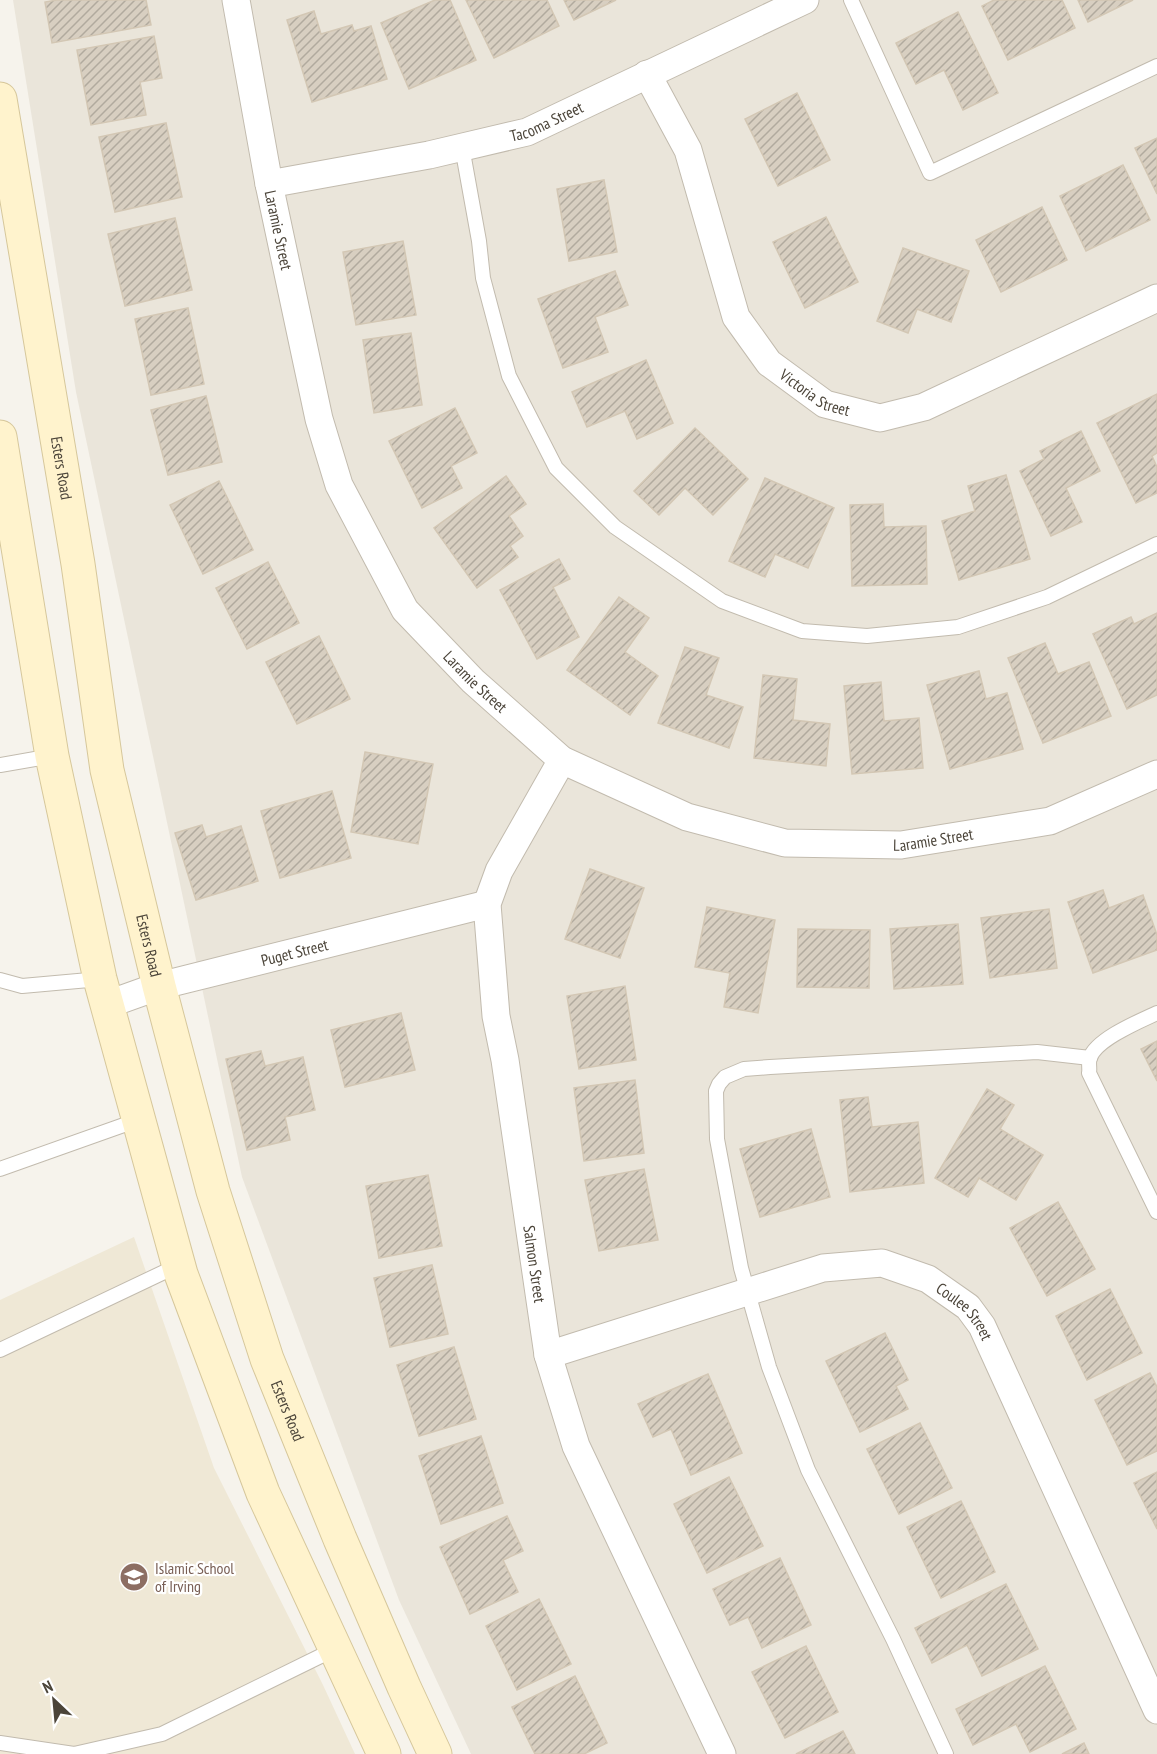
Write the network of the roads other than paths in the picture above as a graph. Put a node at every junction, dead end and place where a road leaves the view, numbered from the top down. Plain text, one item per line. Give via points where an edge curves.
1 (236, 0) edge
2 (805, 0) edge
3 (851, 0) edge
4 (1157, 66) edge
5 (647, 74) junction
6 (0, 99) edge
7 (462, 147) junction
8 (269, 184) junction
9 (13, 254) edge
10 (1157, 298) edge
11 (0, 437) edge
12 (1157, 544) edge
13 (52, 756) junction
14 (562, 760) junction
15 (0, 765) edge
16 (1157, 774) edge
17 (487, 904) junction
18 (0, 980) edge
19 (159, 987) junction
20 (103, 992) junction
21 (1157, 1013) edge
22 (1090, 1058) junction
23 (138, 1120) junction
24 (0, 1169) edge
25 (1157, 1212) edge
26 (179, 1265) junction
27 (747, 1292) junction
28 (0, 1350) edge
29 (548, 1355) junction
30 (378, 1629) junction
31 (335, 1648) junction
32 (1157, 1710) edge
33 (0, 1743) edge
34 (384, 1754) edge
35 (435, 1754) edge
36 (722, 1754) edge
37 (946, 1754) edge

1 - 8 street, Laramie Street
2 - 5 street, Tacoma Street
3 - 4 lane via 930,173
5 - 7 street, Tacoma Street via 527,132
5 - 10 street, Victoria Street via 688,150 736,317 769,363 825,404 880,418 924,407
6 - 9 main road, Esters Road
7 - 8 street, Tacoma Street
7 - 12 lane via 483,278 509,376 556,468 615,527 722,601 802,631 867,636 958,627 1047,597
8 - 14 street, Laramie Street via 319,419 339,485 405,610 473,681
9 - 19 main road, Esters Road via 78,564 107,770
11 - 13 main road
13 - 15 lane
13 - 20 main road
14 - 16 street, Laramie Street via 687,817 785,843 900,845 1050,821
14 - 17 street, Salmon Street via 499,871
17 - 19 street, Puget Street
17 - 29 street, Salmon Street via 496,1016
18 - 20 lane via 22,986
19 - 20 street, Puget Street
19 - 30 main road, Esters Road via 213,1191 267,1359
20 - 23 main road
21 - 22 lane via 1123,1029 1099,1046
22 - 25 lane via 1089,1073
22 - 27 lane via 1037,1052 744,1069 726,1077 716,1092 717,1139
23 - 24 lane
23 - 26 main road
26 - 28 lane
26 - 31 main road via 263,1493
27 - 29 street, Coulee Street
27 - 32 street, Coulee Street via 823,1268 882,1263 928,1279 968,1307 982,1326
27 - 37 lane via 769,1367 808,1470
29 - 36 street, Salmon Street via 576,1446
30 - 31 main road
30 - 35 main road, Esters Road
31 - 33 lane via 162,1734 74,1754
31 - 34 main road

